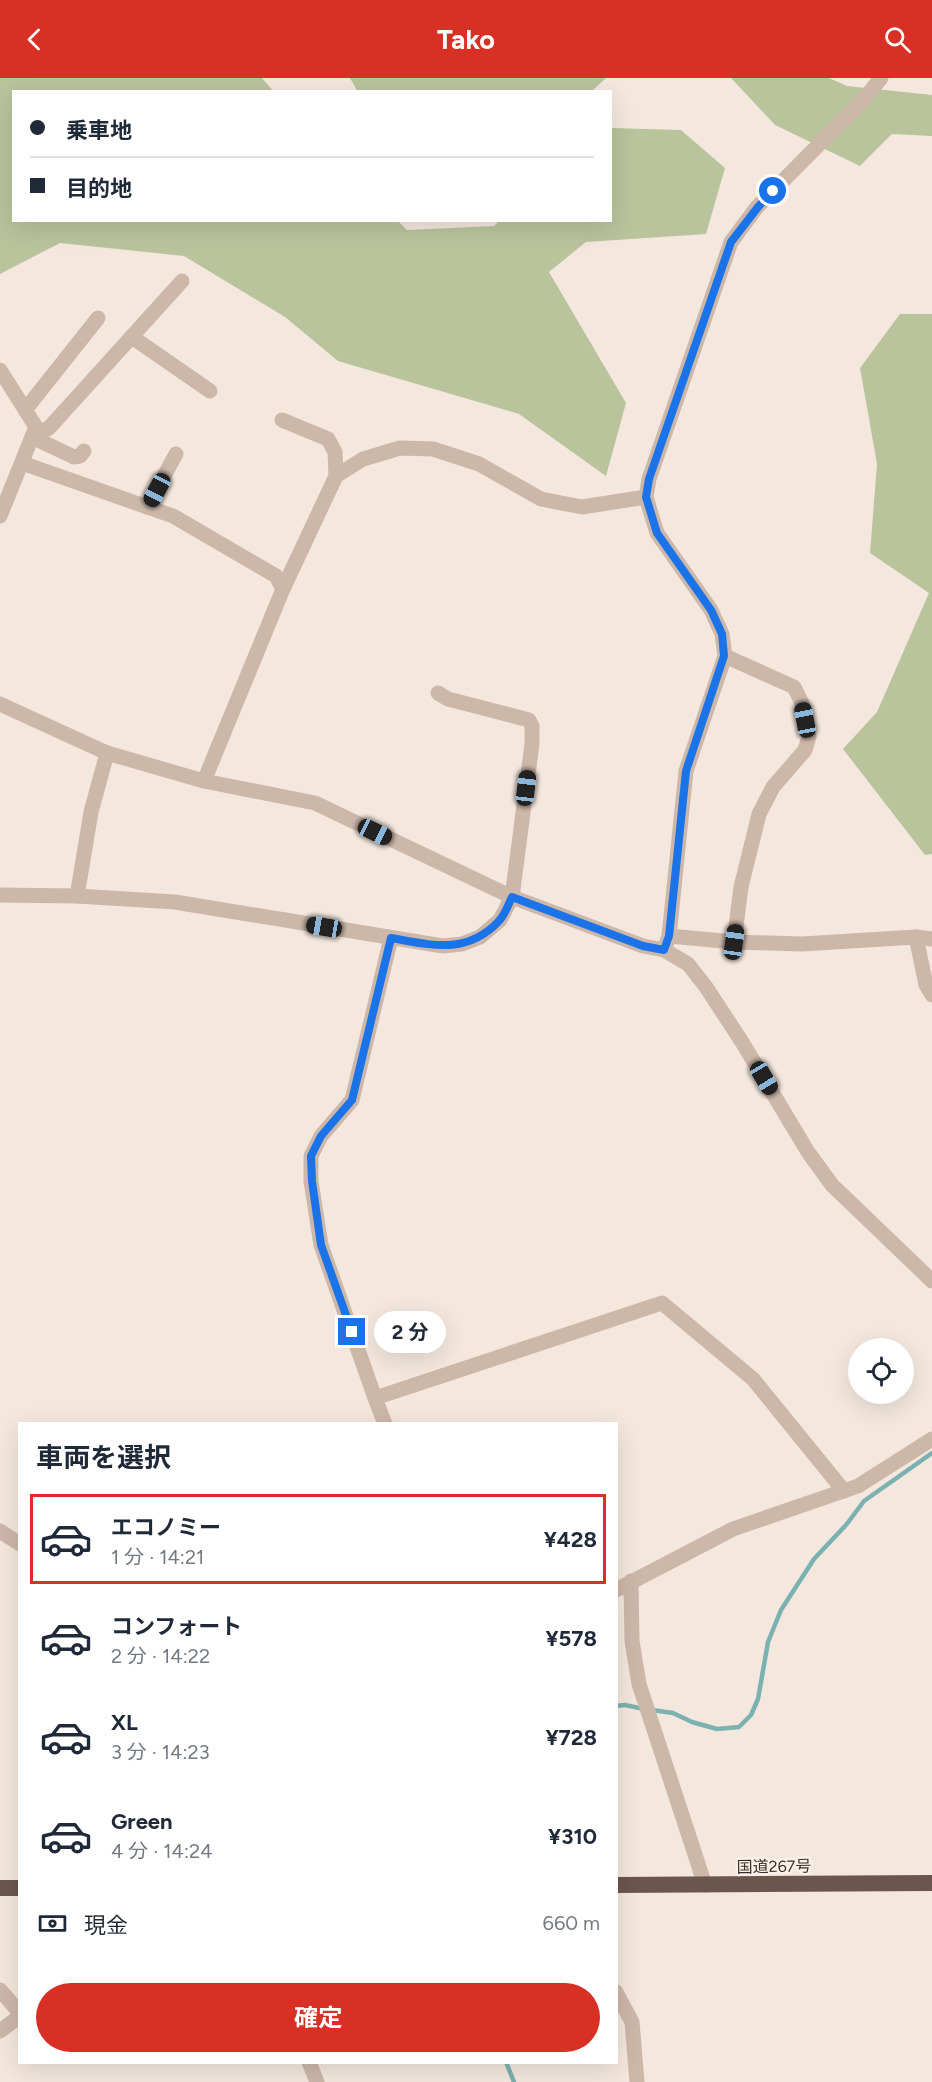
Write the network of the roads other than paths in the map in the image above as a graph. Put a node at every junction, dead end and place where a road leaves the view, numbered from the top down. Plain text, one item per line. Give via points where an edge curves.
1 (880, 78) edge
2 (182, 281) dead end
3 (98, 318) dead end
4 (132, 337) junction
5 (0, 370) edge
6 (210, 390) dead end
7 (25, 410) junction
8 (282, 420) dead end
9 (32, 437) junction
10 (84, 451) dead end
11 (176, 454) dead end
12 (22, 463) junction
13 (336, 476) junction
14 (646, 497) junction
15 (147, 507) junction
16 (0, 516) edge
17 (283, 589) junction
18 (724, 656) junction
19 (438, 693) dead end
20 (0, 704) edge
21 (107, 753) junction
22 (204, 781) junction
23 (0, 895) edge
24 (77, 896) junction
25 (512, 897) junction
26 (391, 938) junction
27 (924, 938) edge
28 (734, 942) junction
29 (667, 943) junction
30 (932, 995) edge
31 (932, 1281) edge
32 (375, 1398) junction
33 (385, 1422) edge
34 (932, 1439) edge
35 (844, 1491) junction
36 (0, 1531) edge
37 (18, 1543) edge
38 (631, 1581) junction
39 (618, 1589) edge
40 (932, 1883) edge
41 (705, 1885) junction
42 (618, 1886) edge
43 (0, 1888) edge
44 (18, 1888) edge
45 (0, 1990) edge
46 (618, 1996) edge
47 (18, 2012) edge
48 (18, 2016) edge
49 (0, 2031) edge
50 (310, 2064) edge
51 (317, 2082) edge
52 (637, 2082) edge

1 - 14 street via 758,207 731,242
2 - 4 street
3 - 7 street
4 - 6 street
4 - 9 street via 50,428
5 - 7 street
7 - 9 street via 36,427
8 - 13 street via 328,439 334,452
9 - 10 street via 74,458
9 - 12 street
11 - 15 street
12 - 15 street
12 - 16 street
13 - 14 street via 363,459 400,448 433,449 479,464 541,499 582,507
13 - 17 street
14 - 18 street via 657,533 711,610 722,634
15 - 17 street via 172,516 276,576
17 - 22 street
18 - 28 street via 794,687 802,703 809,737 805,750 773,787 759,814 741,887
18 - 29 street via 686,771
19 - 25 street via 529,720 532,726
20 - 21 street
21 - 22 street
21 - 24 street via 91,812
22 - 25 street via 315,803
23 - 24 street
24 - 26 street via 175,902
25 - 26 street via 500,920 480,937 462,944 443,946
25 - 29 street via 643,946
26 - 32 street via 352,1100 321,1136 311,1156 321,1245
27 - 28 street via 801,944
27 - 30 street via 926,985
28 - 29 street
29 - 31 street via 706,987 832,1185
32 - 33 street
32 - 35 street via 662,1302 753,1379
34 - 35 street
35 - 38 street via 733,1529
36 - 37 street
38 - 39 street
38 - 41 street via 632,1641 639,1684
40 - 41 highway, 国道267号
41 - 42 highway, 国道267号
43 - 44 highway
45 - 47 street
46 - 52 street via 632,2022
48 - 49 street
50 - 51 street

